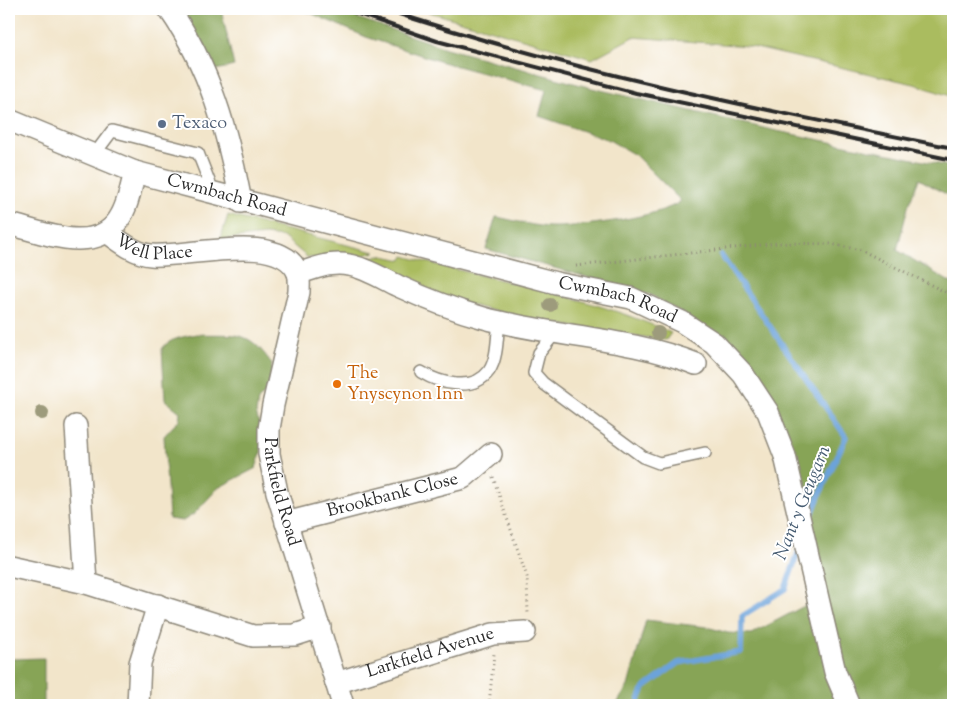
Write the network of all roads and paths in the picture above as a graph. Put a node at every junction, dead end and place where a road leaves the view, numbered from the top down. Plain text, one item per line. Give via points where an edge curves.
1 (169, 9) edge
2 (9, 120) edge
3 (94, 155) junction
4 (135, 172) junction
5 (215, 194) junction
6 (241, 202) junction
7 (9, 224) edge
8 (108, 232) junction
9 (298, 273) junction
10 (556, 283) junction
11 (953, 296) edge
12 (499, 321) junction
13 (556, 332) junction
14 (696, 364) dead end
15 (421, 372) dead end
16 (76, 426) dead end
17 (705, 453) dead end
18 (491, 464) joint
19 (286, 523) junction
20 (9, 566) edge
21 (86, 583) junction
22 (158, 605) junction
23 (320, 627) junction
24 (524, 632) joint
25 (496, 634) junction
26 (336, 683) junction
27 (138, 705) edge
28 (343, 705) edge
29 (489, 705) edge
30 (849, 705) edge

1 - 6 street via 187,35 213,90 231,147
2 - 3 street, Cwmbach Road
3 - 4 street, Cwmbach Road
3 - 5 lane via 112,130 198,153
4 - 5 street, Cwmbach Road
4 - 8 street via 119,219
5 - 6 street, Cwmbach Road
6 - 10 street, Cwmbach Road
7 - 8 street, Well Place via 74,239
8 - 9 street, Well Place via 122,244 150,255 236,249 278,252
9 - 12 street, Cwmbach Road via 323,265 351,265 421,296
9 - 19 street, Parkfield Road via 299,292 269,429 272,473
10 - 11 path via 559,268 778,243 830,244 861,250
10 - 30 street, Cwmbach Road via 631,298 682,322 714,343 743,374 768,412 785,456 835,672
12 - 13 street, Cwmbach Road
12 - 15 lane via 489,371 478,379 465,384 436,381
13 - 14 street, Cwmbach Road via 629,345
13 - 17 lane via 540,353 534,373 543,384 643,457 659,463
16 - 21 street
18 - 19 street, Brookbank Close via 463,478
18 - 24 path via 527,577 529,610
19 - 23 street, Parkfield Road
20 - 21 street
21 - 22 street
22 - 23 street via 253,636 295,635
22 - 27 street via 140,662
23 - 26 street, Parkfield Road
24 - 25 street, Larkfield Avenue
25 - 26 street, Larkfield Avenue
25 - 29 path
26 - 28 street, Parkfield Road

